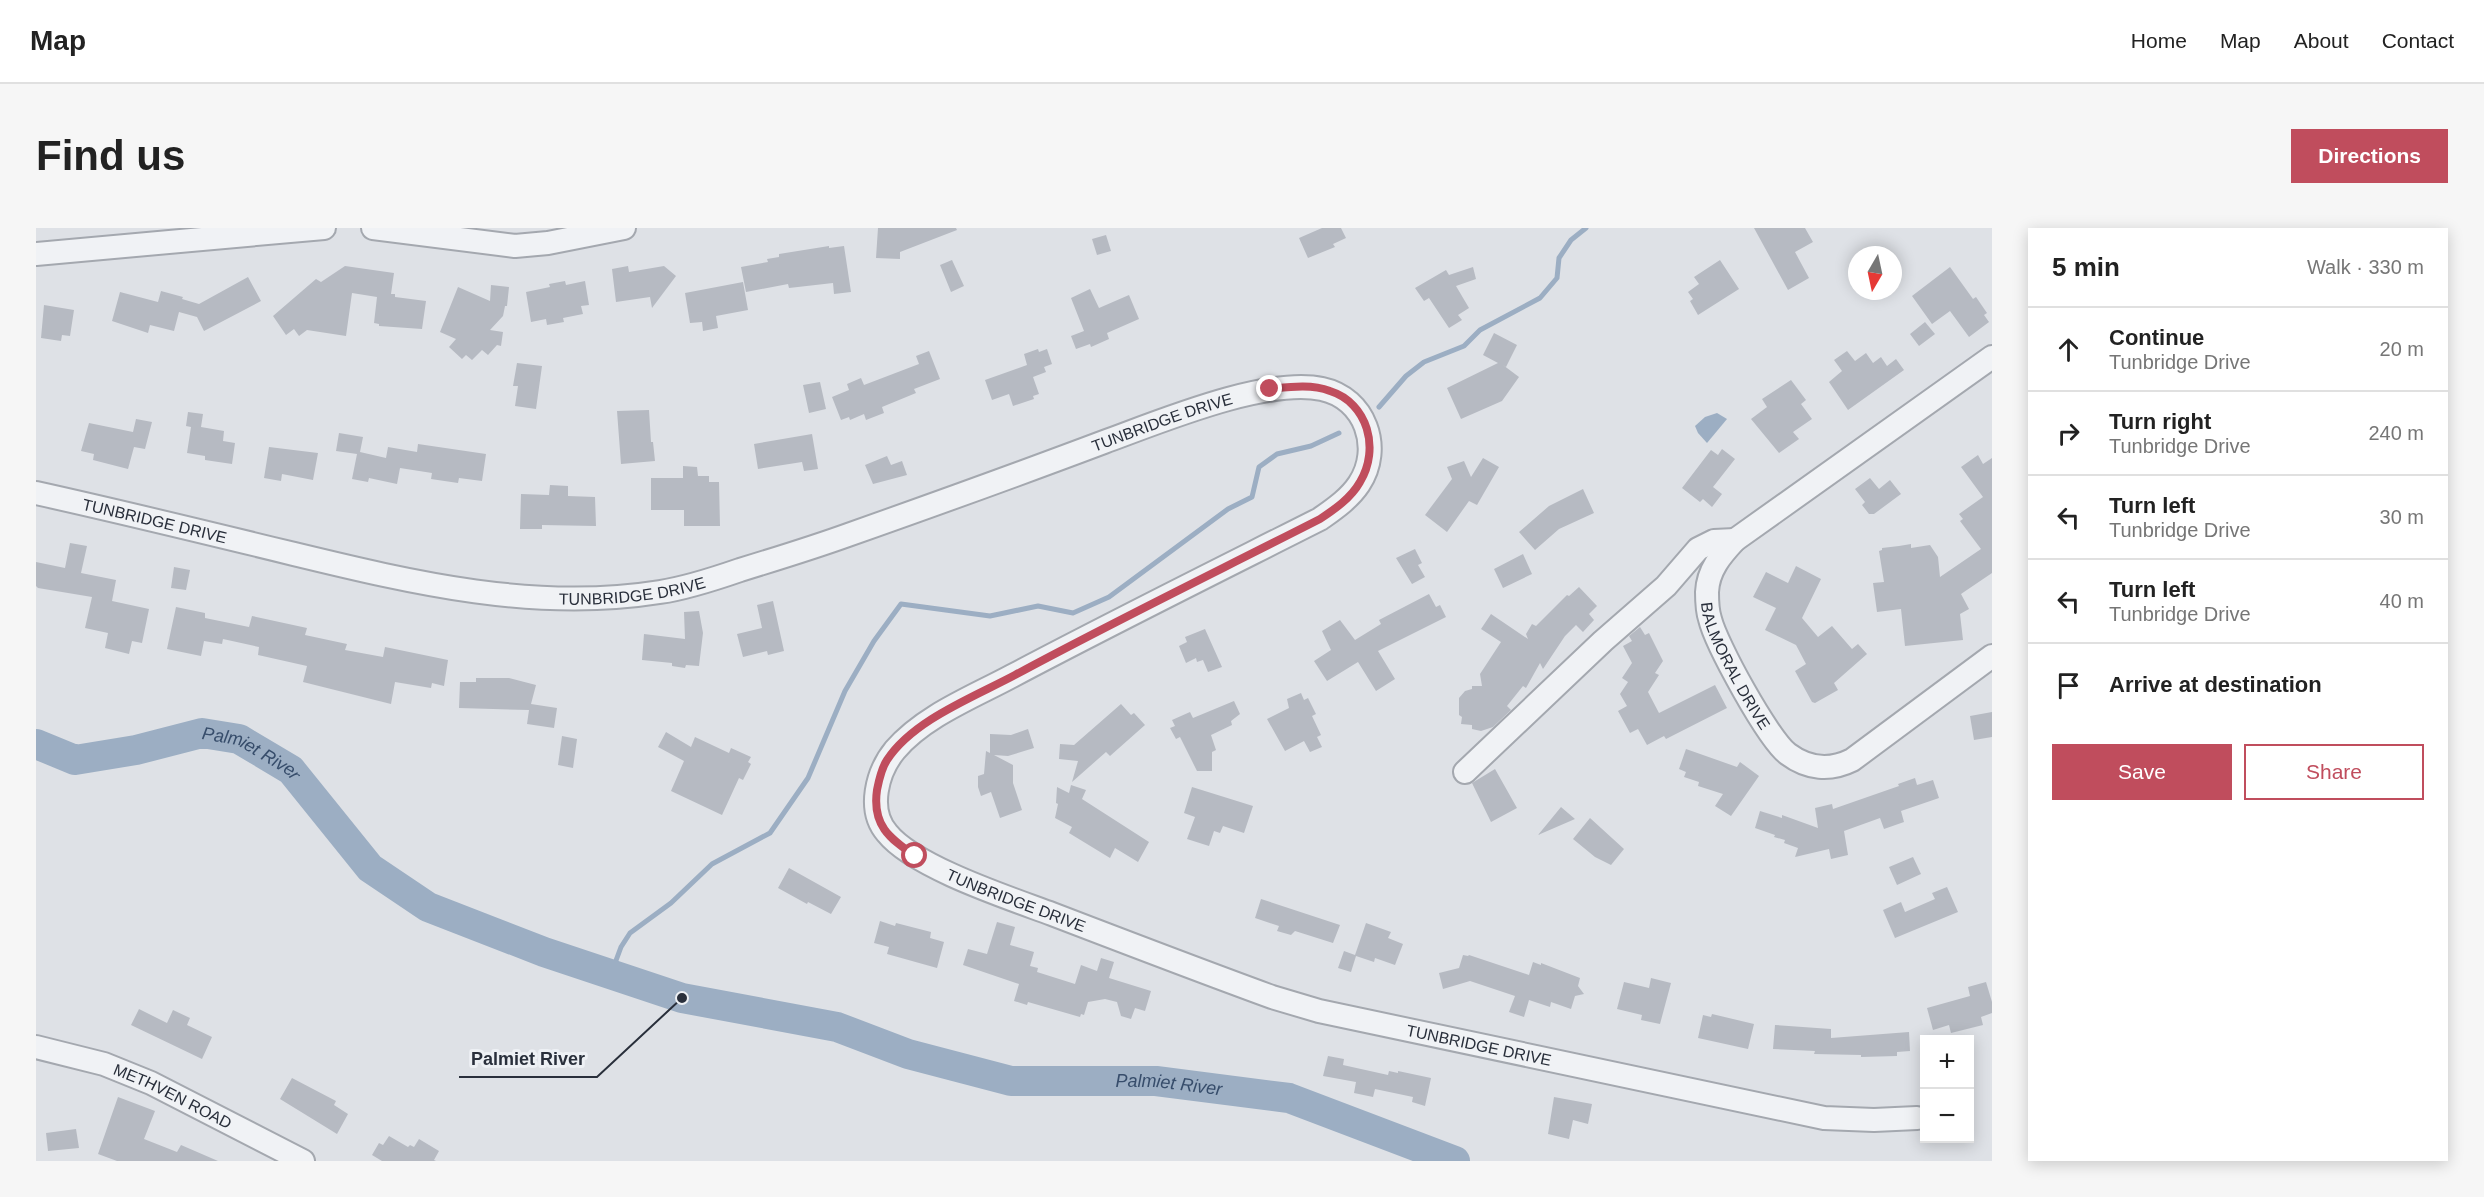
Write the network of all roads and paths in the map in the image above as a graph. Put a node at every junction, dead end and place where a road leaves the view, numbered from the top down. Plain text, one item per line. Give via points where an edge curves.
1 (324, 228) edge
2 (373, 228) edge
3 (624, 228) edge
4 (36, 254) edge
5 (1992, 357) edge
6 (36, 493) edge
7 (1735, 540) junction
8 (1992, 656) edge
9 (1465, 772) dead end
10 (36, 1047) edge
11 (1917, 1118) dead end
12 (296, 1160) edge

1 - 4 street
2 - 3 street via 515,246
5 - 7 street, BALMORAL DRIVE
6 - 11 street, TUNBRIDGE DRIVE via 417,583 539,598 613,598 692,585 806,550 1237,397 1291,387 1329,390 1345,397 1358,410 1369,439 1367,468 1350,496 1320,519 1045,659 912,733 886,761 879,779 876,813 887,834 915,856 987,890 1318,1011 1815,1116 1846,1120
7 - 8 street, BALMORAL DRIVE via 1721,554 1711,573 1707,588 1710,621 1774,741 1805,764 1828,768 1852,760
7 - 9 street via 1713,541 1698,549 1666,586
10 - 12 street, METHVEN ROAD via 104,1064 151,1083

